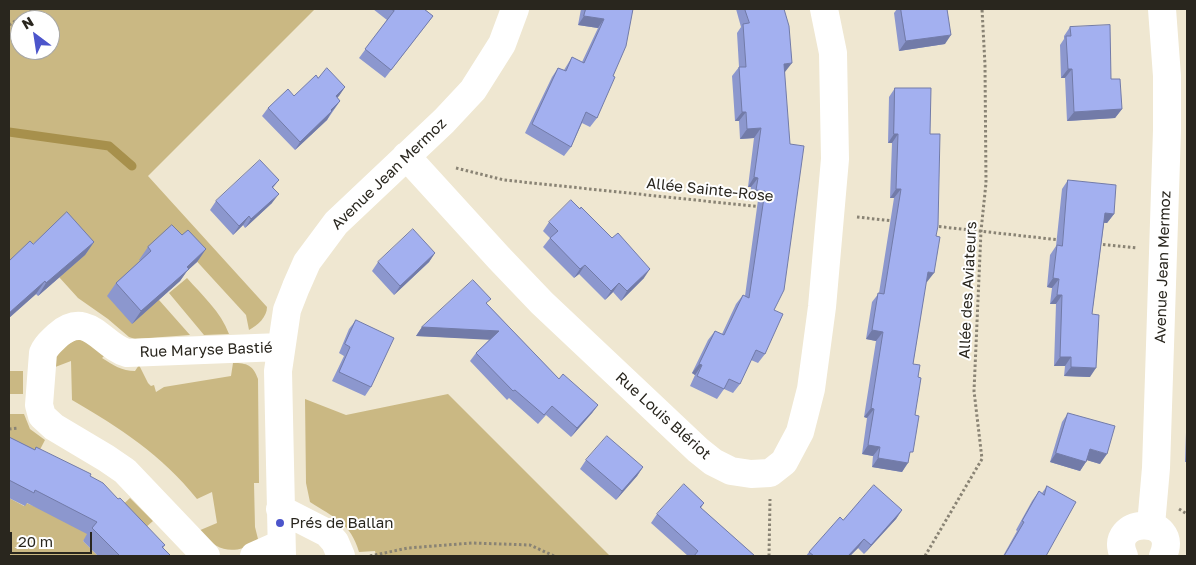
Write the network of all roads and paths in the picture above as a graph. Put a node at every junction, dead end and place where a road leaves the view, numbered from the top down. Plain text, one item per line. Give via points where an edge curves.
1 (34, 9) edge
2 (515, 9) edge
3 (824, 9) edge
4 (982, 9) edge
5 (1162, 9) edge
6 (9, 25) edge
7 (406, 156) junction
8 (455, 168) dead end
9 (771, 208) edge
10 (831, 214) junction
11 (897, 222) edge
12 (925, 225) edge
13 (982, 231) junction
14 (1067, 241) edge
15 (1096, 244) edge
16 (1163, 251) junction
17 (281, 347) junction
18 (770, 473) junction
19 (280, 509) junction
20 (1151, 525) junction
21 (281, 550) edge
22 (206, 556) edge
23 (254, 556) edge
24 (341, 556) edge
25 (370, 556) edge
26 (554, 556) edge
27 (769, 556) edge
28 (926, 556) edge
29 (1124, 556) edge
30 (1163, 556) edge

1 - 6 path
2 - 7 street, Avenue Jean Mermoz via 502,44 473,90
3 - 10 street via 834,53 835,159
4 - 13 path, Allée des Aviateurs via 986,183
5 - 16 street, Avenue Jean Mermoz via 1168,76
7 - 17 street, Avenue Jean Mermoz via 349,210 307,262 287,310
7 - 18 street, Rue Louis Blériot via 542,303 698,450 712,462 731,471
8 - 9 path, Allée Sainte-Rose via 504,180
10 - 11 path
10 - 18 street via 811,389 800,432 784,462
12 - 13 path
13 - 14 path
13 - 28 path, Allée des Aviateurs via 974,391 982,459
15 - 16 path
16 - 20 street, Avenue Jean Mermoz via 1156,468
17 - 19 street, Avenue Jean Mermoz via 278,371
17 - 22 street, Rue Maryse Bastié via 127,353 112,346 97,332 76,326 62,332 43,353 42,416 124,471
18 - 27 path
19 - 21 street, Avenue Jean Mermoz
19 - 24 street via 327,533
20 - 29 street via 1138,525 1126,533 1122,546
20 - 30 street via 1165,540
21 - 23 street
25 - 26 path via 408,548 472,543 530,545

